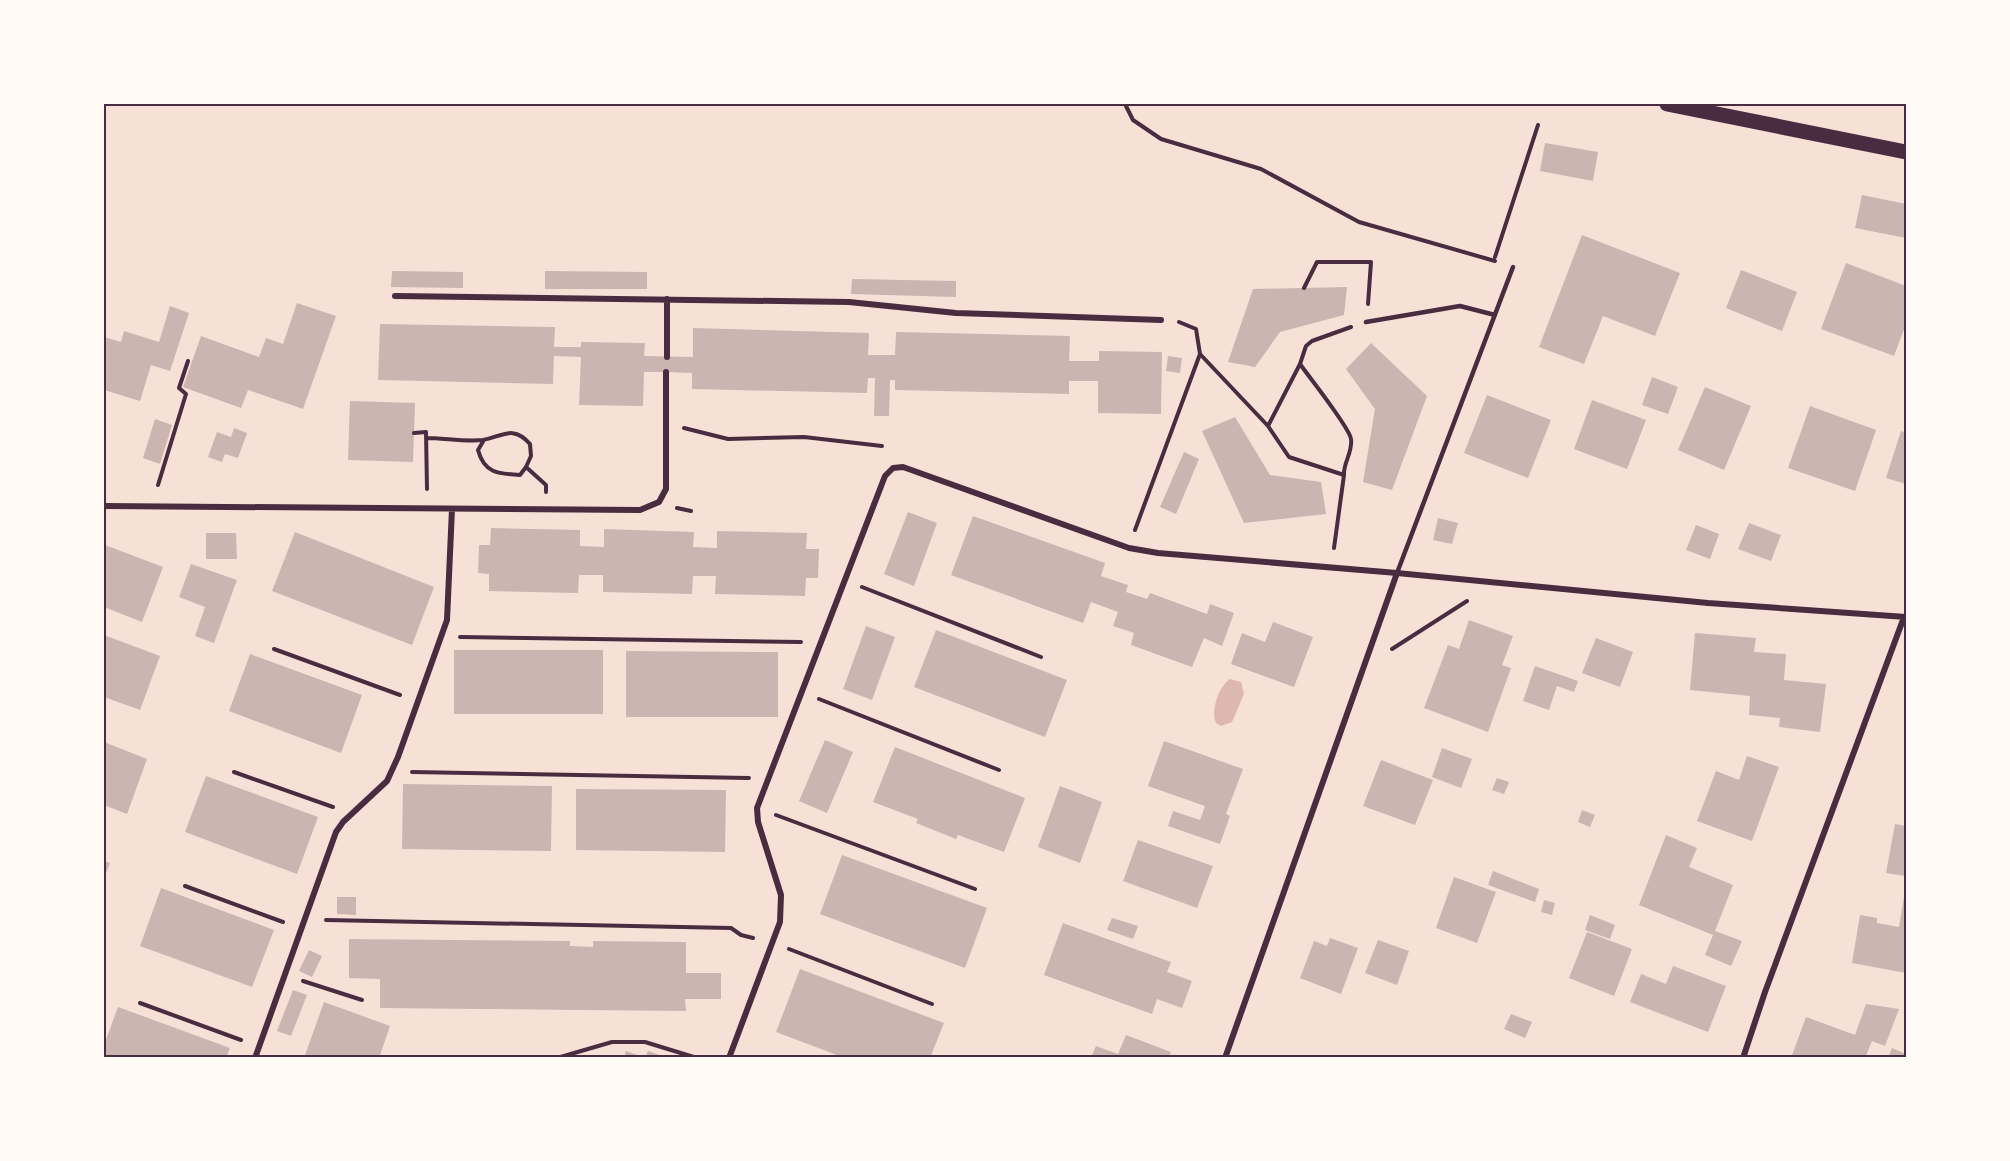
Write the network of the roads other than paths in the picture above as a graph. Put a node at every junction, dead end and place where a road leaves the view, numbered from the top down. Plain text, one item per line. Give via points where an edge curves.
1 (1667, 104) edge
2 (1906, 152) edge
3 (1513, 267) road end
4 (395, 296) dead end
5 (667, 299) junction
6 (1495, 315) junction
7 (1161, 320) road end
8 (1366, 322) road end
9 (667, 357) dead end
10 (666, 372) dead end
11 (104, 506) edge
12 (452, 509) junction
13 (1397, 573) junction
14 (1905, 617) edge
15 (255, 1058) edge
16 (729, 1058) edge
17 (1225, 1058) edge
18 (1743, 1058) edge

1 - 2 main road
3 - 6 lane
4 - 5 street
5 - 7 street via 849,302 956,313
5 - 9 street
6 - 8 lane via 1460,306
6 - 13 lane
10 - 12 street via 666,489 659,502 640,510
11 - 12 street
12 - 15 street via 447,620 393,772 336,832
13 - 14 street via 1708,603
13 - 16 street via 1158,554 1129,548 903,466 893,468 885,476 757,808 781,895 780,922
13 - 17 street
14 - 18 street

